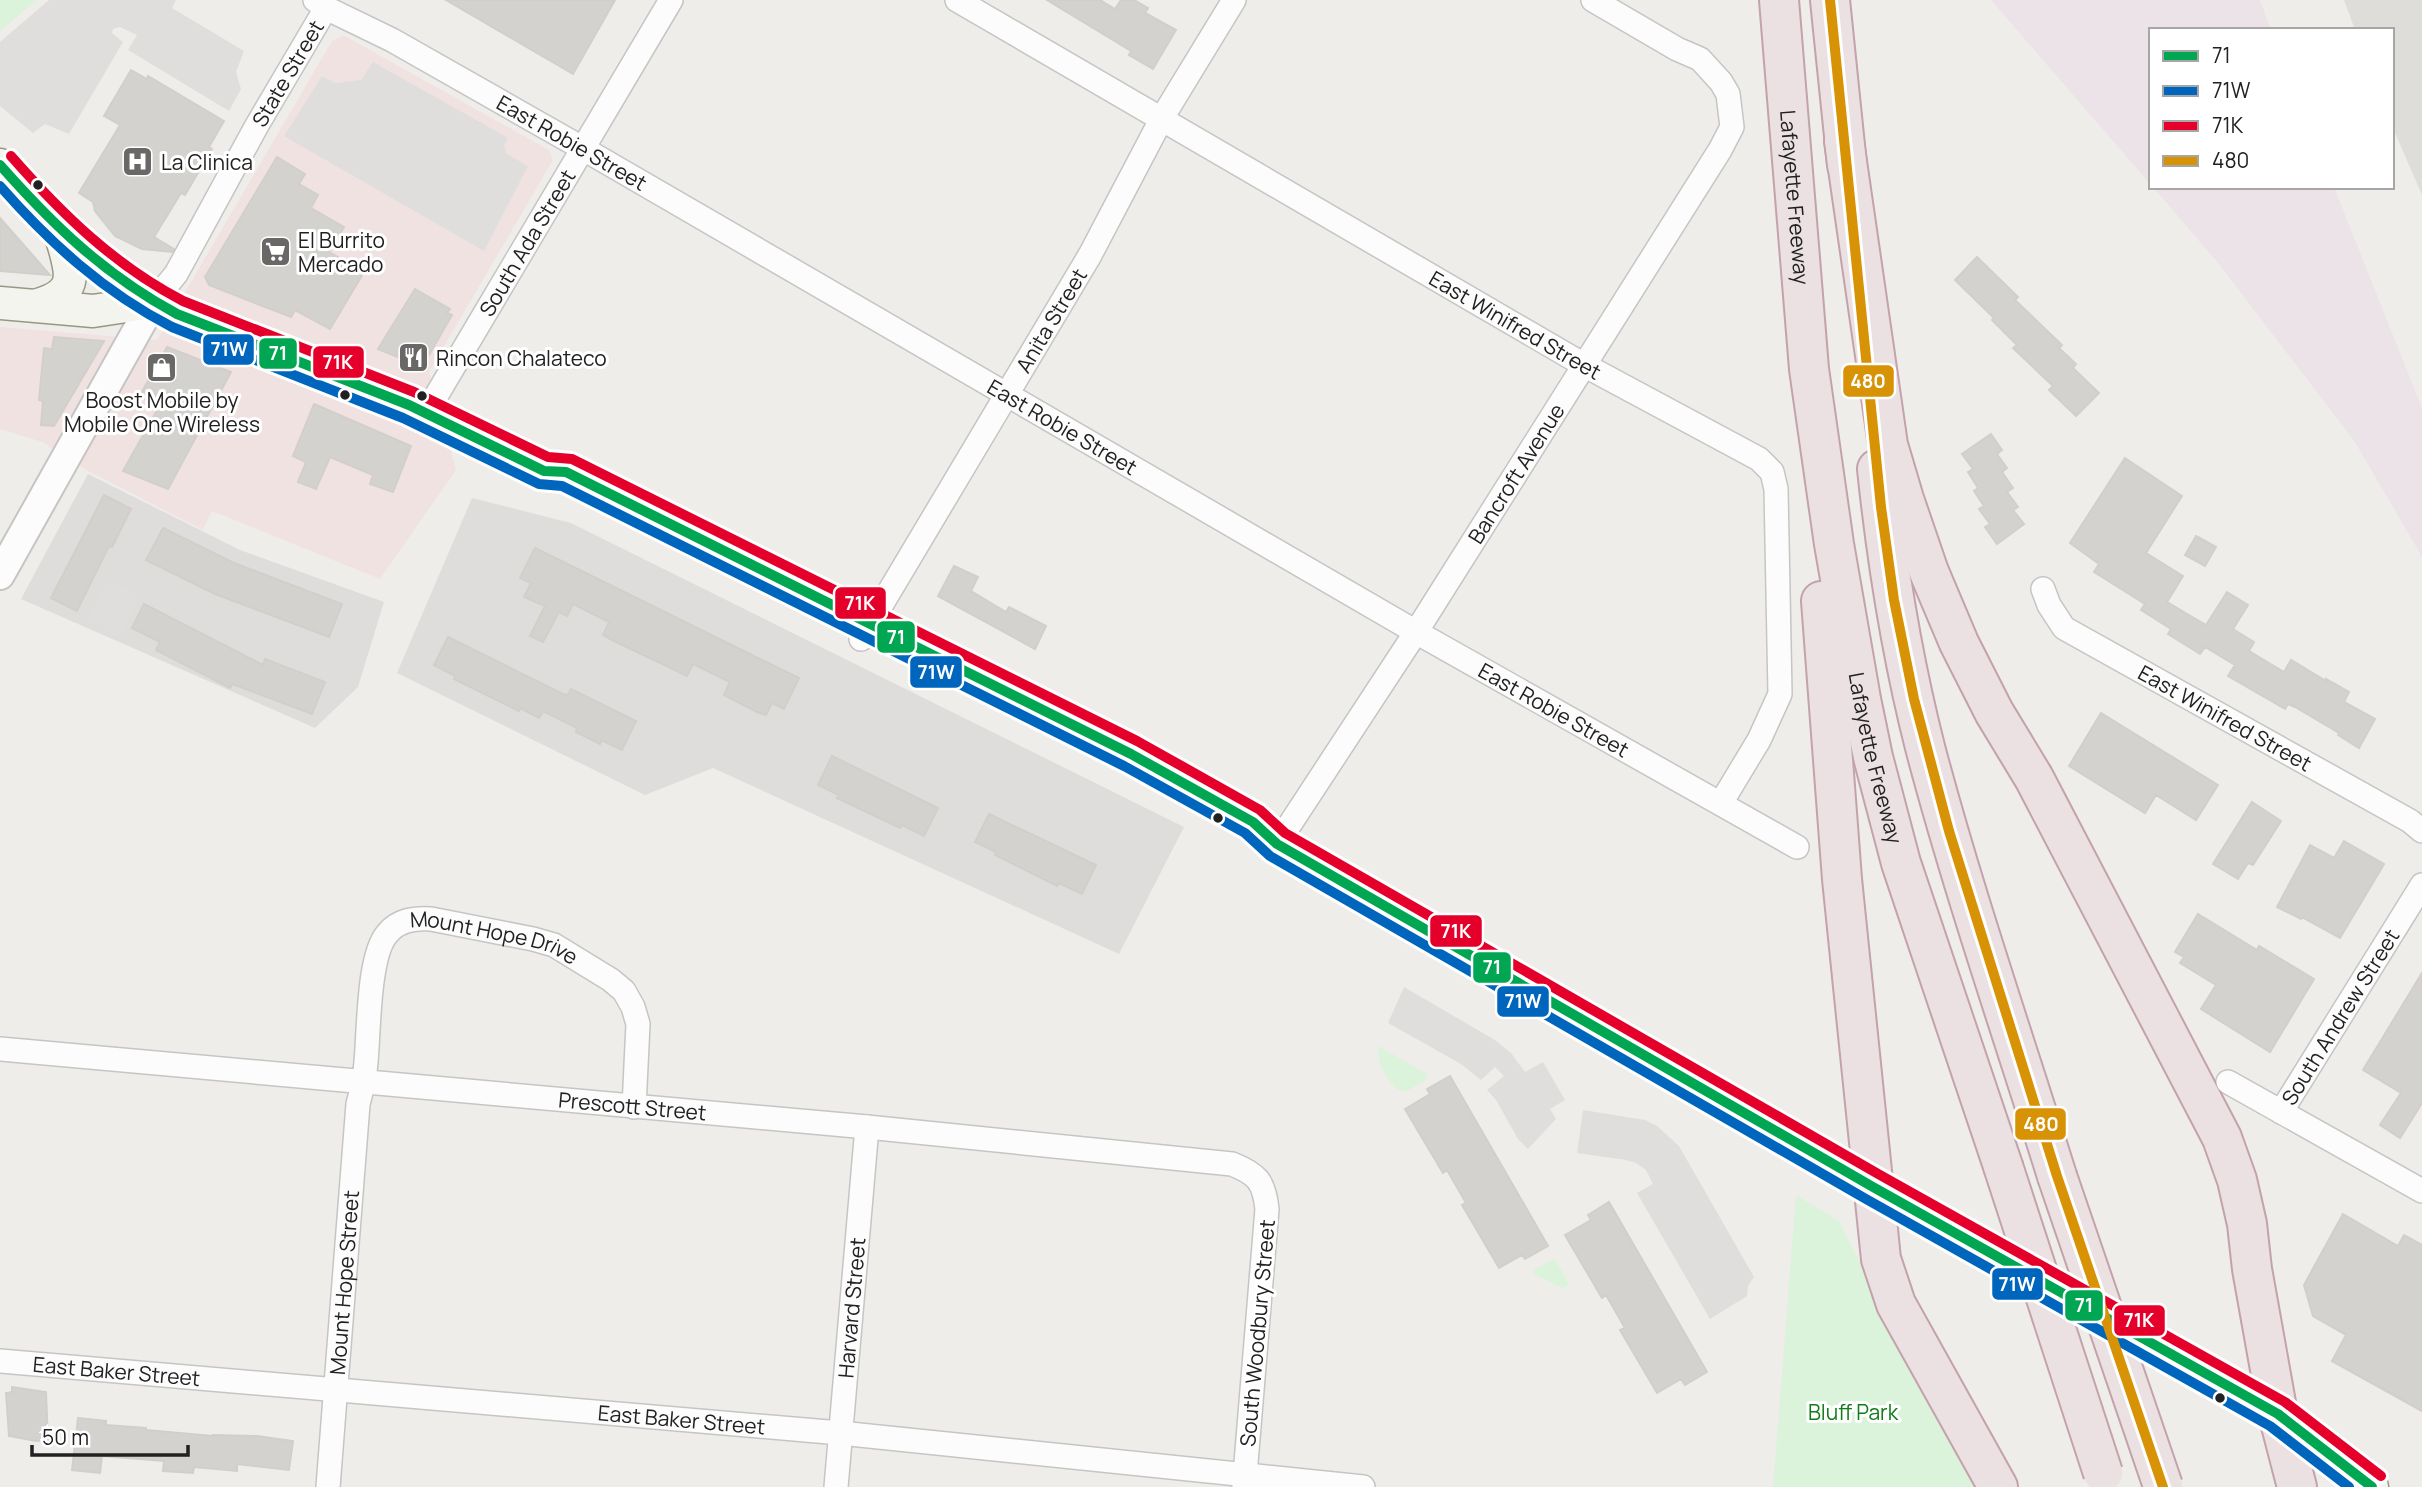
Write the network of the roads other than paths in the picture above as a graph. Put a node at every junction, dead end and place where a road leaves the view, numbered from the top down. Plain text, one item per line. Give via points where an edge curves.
1 (671, 0) edge
2 (957, 0) edge
3 (1234, 0) edge
4 (1593, 0) edge
5 (1830, 0) edge
6 (320, 4) edge
7 (1780, 4) edge
8 (1163, 118) junction
9 (1844, 141) junction
10 (582, 148) junction
11 (0, 165) edge
12 (60, 232) junction
13 (153, 302) junction
14 (0, 303) edge
15 (35, 306) junction
16 (1584, 366) junction
17 (1809, 369) junction
18 (1008, 396) junction
19 (426, 413) junction
20 (0, 575) edge
21 (2043, 589) dead end
22 (866, 631) junction
23 (1416, 632) junction
24 (1721, 803) junction
25 (2422, 831) edge
26 (1277, 845) junction
27 (1797, 847) dead end
28 (2422, 885) edge
29 (0, 1049) edge
30 (364, 1081) junction
31 (2228, 1082) dead end
32 (634, 1107) junction
33 (2281, 1112) junction
34 (867, 1127) junction
35 (1261, 1181) joint
36 (1873, 1187) junction
37 (2422, 1191) edge
38 (0, 1361) edge
39 (335, 1389) junction
40 (2278, 1414) junction
41 (840, 1433) junction
42 (2106, 1480) edge
43 (1245, 1481) edge
44 (328, 1487) edge
45 (836, 1487) edge
46 (1363, 1487) edge
47 (1998, 1487) edge
48 (2163, 1487) edge
49 (2297, 1487) edge
50 (2372, 1487) edge

1 - 10 street, South Ada Street
2 - 8 street, East Winifred Street
3 - 8 street, Anita Street
4 - 16 street, Bancroft Avenue via 1700,59 1728,94 1732,127
5 - 9 highway
6 - 10 street, East Robie Street
6 - 13 street, State Street via 176,274
7 - 17 highway, Lafayette Freeway
8 - 16 street, East Winifred Street
8 - 18 street, Anita Street
9 - 40 highway via 1888,445 1904,499 1959,643 2222,1138 2248,1224
9 - 48 highway, bridge via 1881,507 1894,600 1926,748 2057,1176
10 - 18 street, East Robie Street
10 - 19 street, South Ada Street
11 - 12 main road
12 - 13 main road via 107,272
12 - 15 main road via 70,270 68,288 57,299
13 - 15 main road via 93,312
13 - 19 main road
13 - 20 street, State Street
14 - 15 main road
16 - 23 street, Bancroft Avenue
16 - 24 street, East Winifred Street via 1759,458 1772,471 1780,694
17 - 36 highway via 1813,503 1841,865
17 - 42 highway, Lafayette Freeway, bridge via 1847,623 1889,823
18 - 22 street, Anita Street
18 - 23 street, East Robie Street
19 - 22 main road via 519,461 544,471 566,472
21 - 25 street, East Winifred Street via 2064,628
22 - 26 main road via 1131,754 1253,822
23 - 24 street, East Robie Street
23 - 26 street, Bancroft Avenue
24 - 27 street, East Robie Street
26 - 36 main road
28 - 33 street, South Andrew Street
29 - 30 street, Prescott Street
30 - 32 street, Prescott Street
30 - 32 street, Mount Hope Drive via 379,946 401,923 431,919 554,946 624,991 638,1024
30 - 39 street, Mount Hope Street via 358,1104
31 - 33 street
32 - 34 street, Prescott Street
33 - 37 street
34 - 35 street, Prescott Street via 1232,1164
34 - 41 street, Harvard Street
35 - 43 street, South Woodbury Street via 1267,1209
36 - 40 main road
36 - 47 highway via 1881,1259 1896,1304
38 - 39 street, East Baker Street
39 - 41 street, East Baker Street
39 - 44 street, Mount Hope Street
40 - 49 highway
40 - 50 main road
41 - 43 street, East Baker Street
41 - 45 street, Harvard Street
43 - 46 street, East Baker Street

